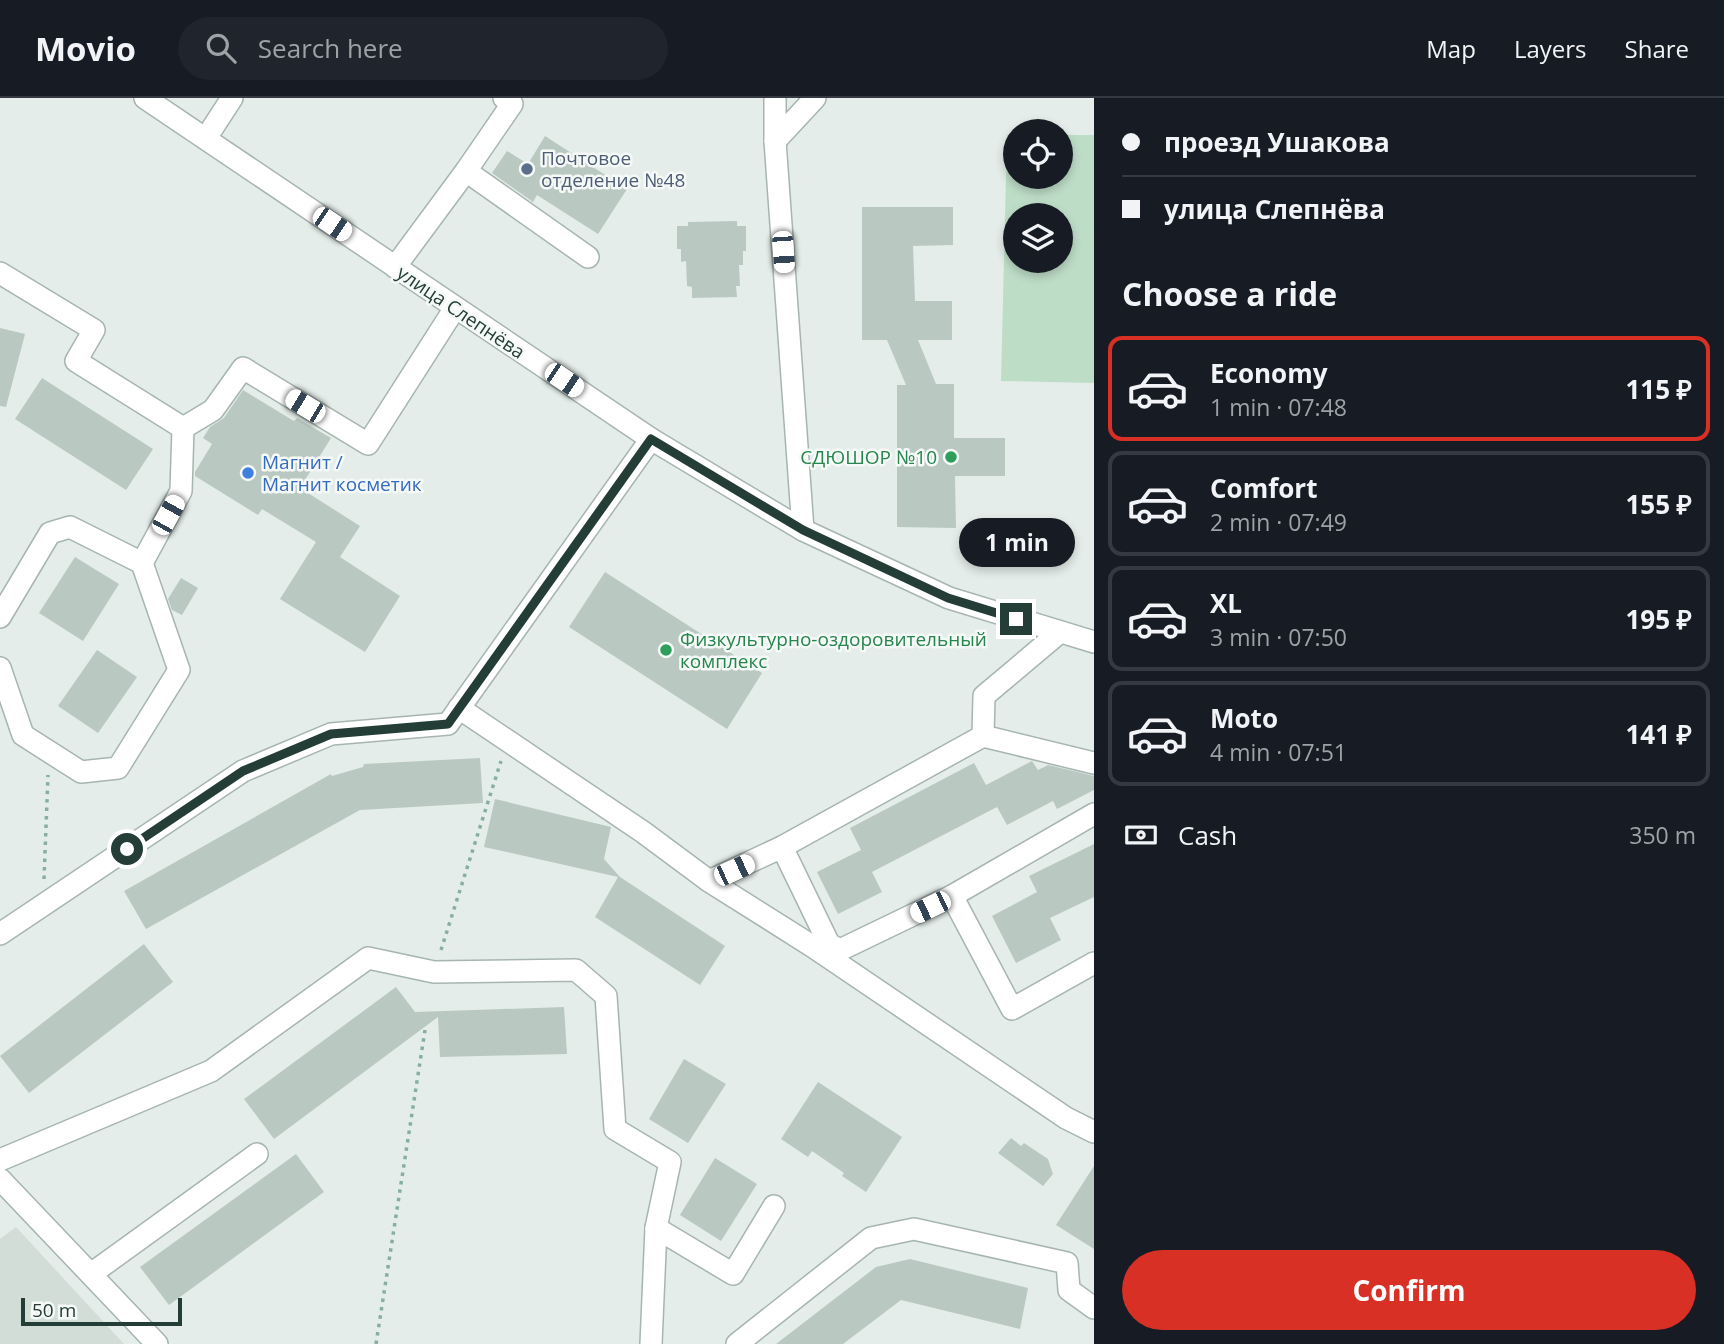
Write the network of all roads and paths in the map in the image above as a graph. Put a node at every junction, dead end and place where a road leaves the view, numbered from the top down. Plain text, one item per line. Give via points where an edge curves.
1 (145, 98) edge
2 (232, 98) edge
3 (503, 98) edge
4 (775, 98) edge
5 (815, 98) edge
6 (206, 138) junction
7 (775, 141) junction
8 (466, 171) junction
9 (588, 257) dead end
10 (395, 267) junction
11 (0, 273) edge
12 (455, 308) junction
13 (183, 428) junction
14 (651, 439) junction
15 (803, 530) junction
16 (142, 562) junction
17 (0, 617) edge
18 (1060, 632) junction
19 (1094, 642) edge
20 (0, 668) edge
21 (459, 708) junction
22 (983, 736) junction
23 (48, 752) junction
24 (502, 757) dead end
25 (1094, 763) edge
26 (1094, 814) edge
27 (782, 848) junction
28 (709, 881) junction
29 (952, 896) junction
30 (44, 905) junction
31 (0, 934) edge
32 (1094, 963) edge
33 (434, 972) junction
34 (425, 1030) dead end
35 (1094, 1132) edge
36 (257, 1154) dead end
37 (0, 1160) edge
38 (0, 1179) edge
39 (774, 1206) dead end
40 (656, 1228) junction
41 (91, 1274) junction
42 (1094, 1308) edge
43 (157, 1344) edge
44 (376, 1344) edge
45 (651, 1344) edge
46 (737, 1344) edge

1 - 6 street, улица Слепнёва
2 - 6 street
3 - 8 street via 512,104
4 - 7 street
5 - 7 street
6 - 10 street, улица Слепнёва
7 - 15 street
8 - 9 street
8 - 10 street
10 - 12 street, улица Слепнёва
11 - 13 street via 94,330 76,361
12 - 13 street via 368,444 243,368 214,410
12 - 14 street, улица Слепнёва
13 - 16 street via 181,491
14 - 15 street, улица Слепнёва
14 - 21 street
15 - 18 street, улица Слепнёва via 948,598
16 - 17 street via 71,527 50,533
16 - 23 street via 179,670 118,768 81,772
18 - 19 street, улица Слепнёва
18 - 22 street via 984,696
20 - 23 street via 23,736
21 - 28 street
21 - 30 street via 448,724 331,734 243,771
22 - 25 street
22 - 27 street
23 - 30 path
24 - 33 path
26 - 29 street
27 - 28 street
27 - 29 street via 829,944 840,950
28 - 35 street via 1066,1118
29 - 32 street via 1012,1009
30 - 31 street
33 - 37 street via 368,958 211,1071
33 - 40 street via 576,970 606,996 615,1129 670,1162
34 - 44 path
36 - 41 street
38 - 41 street
39 - 40 street via 733,1274
40 - 45 street
41 - 43 street
42 - 46 street via 1069,1290 1067,1263 914,1229 871,1238

